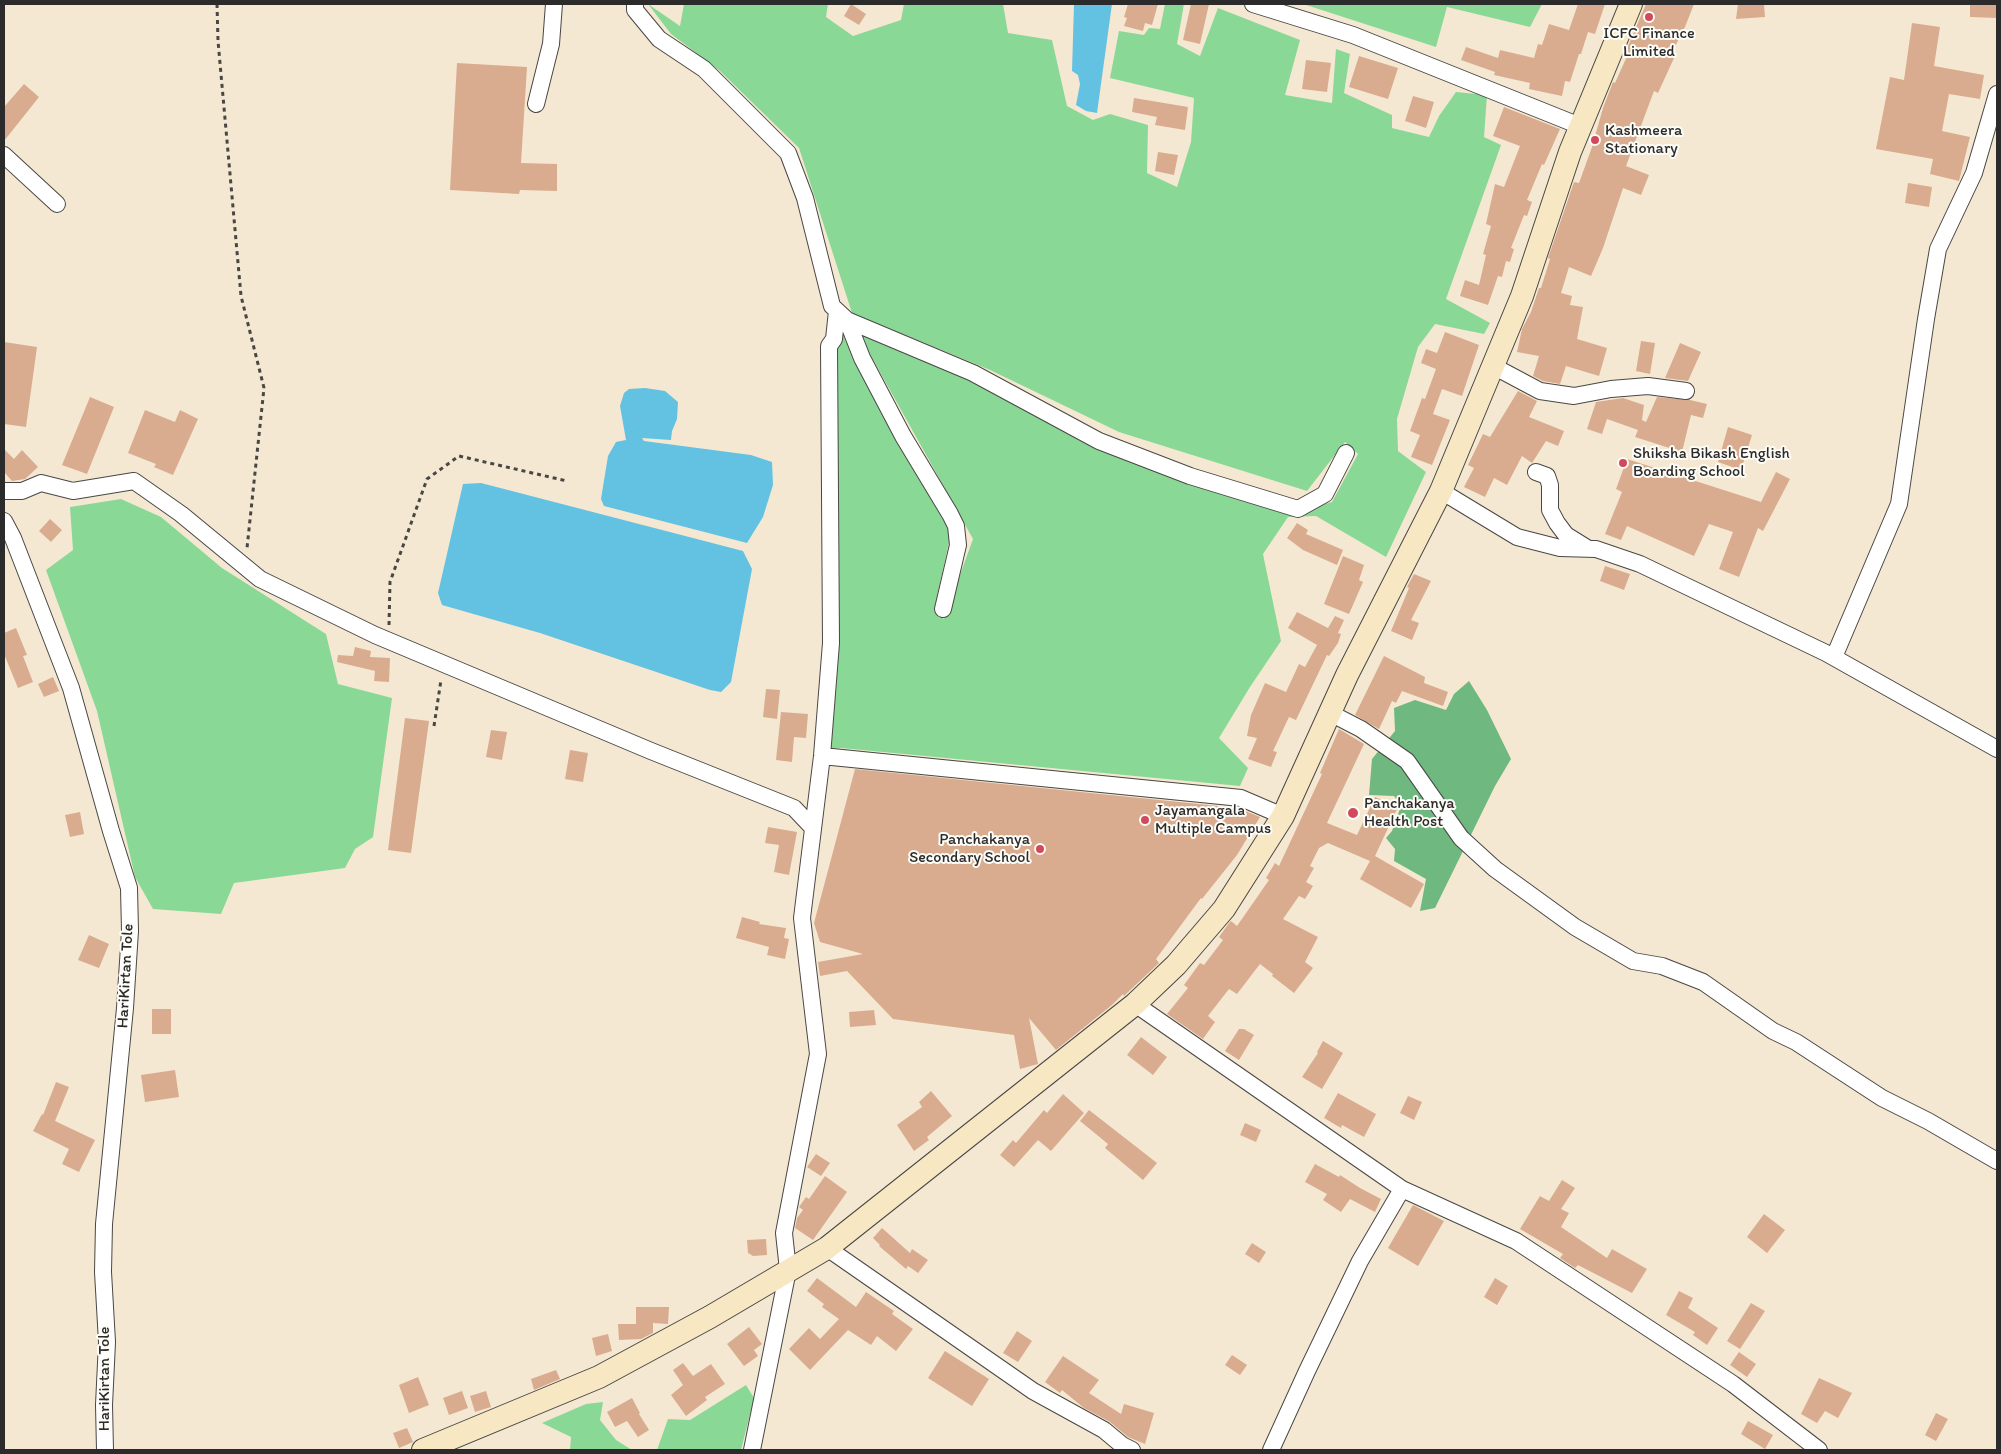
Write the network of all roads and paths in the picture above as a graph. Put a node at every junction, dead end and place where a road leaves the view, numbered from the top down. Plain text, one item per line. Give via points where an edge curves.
1 (217, 4) edge
2 (554, 4) edge
3 (635, 4) edge
4 (1253, 4) edge
5 (1631, 4) edge
6 (1997, 94) edge
7 (536, 104) dead end
8 (1580, 126) junction
9 (4, 155) edge
10 (57, 204) dead end
11 (842, 316) junction
12 (1493, 366) junction
13 (1686, 391) dead end
14 (1346, 453) dead end
15 (1536, 472) dead end
16 (567, 481) dead end
17 (4, 491) edge
18 (1441, 491) junction
19 (4, 521) edge
20 (1588, 549) junction
21 (245, 567) junction
22 (943, 609) dead end
23 (389, 641) junction
24 (1834, 657) junction
25 (444, 664) junction
26 (1330, 713) junction
27 (434, 726) dead end
28 (1997, 750) edge
29 (822, 756) junction
30 (1283, 816) junction
31 (813, 828) junction
32 (1135, 1004) junction
33 (1997, 1161) edge
34 (1402, 1189) junction
35 (827, 1248) junction
36 (788, 1270) junction
37 (105, 1450) edge
38 (423, 1450) edge
39 (752, 1450) edge
40 (1132, 1450) edge
41 (1271, 1450) edge
42 (1818, 1450) edge

1 - 21 path via 241,296 264,388
2 - 7 street via 551,44
3 - 11 street via 635,10 659,39 704,69 788,153 806,198 832,306
4 - 8 street via 1353,35
5 - 8 street
6 - 24 street via 1974,173 1938,249 1899,504
8 - 12 street via 1522,296
9 - 10 street
11 - 14 street via 973,373 1099,441 1190,476 1298,508 1325,494
11 - 22 street via 902,436 956,526 958,545
11 - 29 street via 829,346 831,643
12 - 13 street via 1540,391 1574,396 1648,386
12 - 18 street
15 - 20 street via 1547,476 1550,510 1557,524 1566,535
16 - 23 path via 459,456 427,479 390,582
17 - 21 street via 22,491 42,483 74,491 134,481 181,514
18 - 20 street via 1517,538 1560,548
18 - 26 street
19 - 37 street, HariKirtan Tole via 71,688 129,888 126,1008 104,1224
20 - 24 street via 1640,564
21 - 23 street via 260,578
23 - 25 street
24 - 28 street
25 - 27 path
25 - 31 street via 794,808
26 - 30 street
26 - 33 street via 1407,761 1461,838 1495,869 1575,928 1633,961 1662,966 1703,982 1773,1031 1796,1042 1882,1098
29 - 30 street via 1241,798
29 - 31 street
30 - 32 street via 1224,909 1176,965
31 - 36 street via 802,918 818,1054 784,1233
32 - 34 street
32 - 35 street
34 - 41 street via 1360,1261
34 - 42 street via 1516,1241 1734,1384
35 - 36 street
35 - 40 street via 1033,1391 1104,1430
36 - 38 street via 599,1377
36 - 39 street

